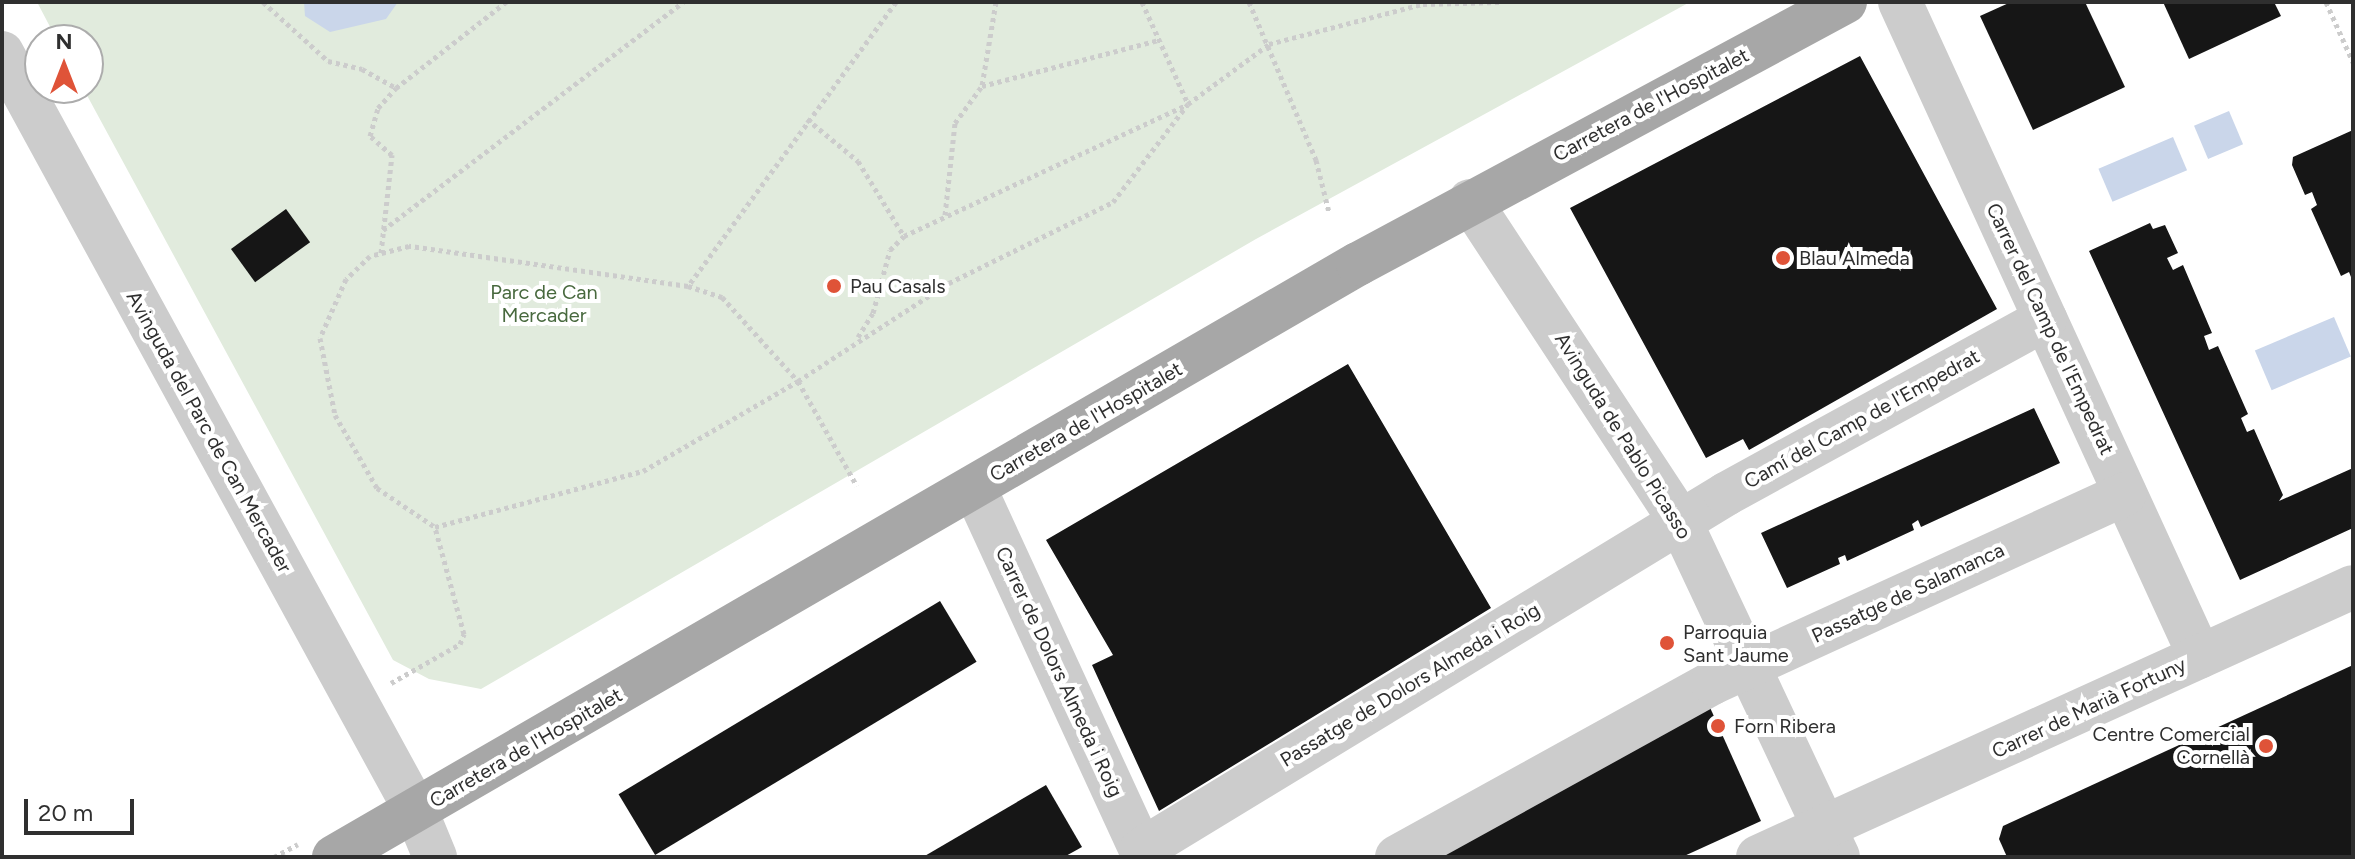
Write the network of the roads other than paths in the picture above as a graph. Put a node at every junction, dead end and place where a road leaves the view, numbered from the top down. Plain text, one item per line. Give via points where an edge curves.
1 (1845, 2) edge
2 (1900, 2) edge
3 (2, 53) edge
4 (1470, 201) junction
5 (2045, 319) junction
6 (974, 487) junction
7 (2125, 494) junction
8 (1680, 521) junction
9 (2353, 587) edge
10 (2200, 657) junction
11 (1749, 665) junction
12 (416, 811) junction
13 (1831, 842) edge
14 (1142, 854) edge
15 (334, 857) edge
16 (435, 857) edge
17 (1397, 857) edge
18 (1758, 857) edge

1 - 4 main road, Carretera de l'Hospitalet
2 - 5 street, Carrer del Camp de l'Empedrat
3 - 12 street, Avinguda del Parc de Can Mercader
4 - 6 main road, Carretera de l'Hospitalet
4 - 8 street, Avinguda de Pablo Picasso
5 - 7 street, Carrer del Camp de l'Empedrat
5 - 8 street, Camí del Camp de l'Empedrat
6 - 12 main road, Carretera de l'Hospitalet
6 - 14 street, Carrer de Dolors Almeda i Roig
7 - 10 street, Carrer del Camp de l'Empedrat
7 - 11 street, Passatge de Salamanca
8 - 11 street, Avinguda de Pablo Picasso
8 - 14 street, Passatge de Dolors Almeda i Roig
9 - 10 street, Carrer de Marià Fortuny
10 - 13 street, Carrer de Marià Fortuny
11 - 13 street, Avinguda de Pablo Picasso
11 - 17 street, Passatge de Salamanca
12 - 15 main road, Carretera de l'Hospitalet
12 - 16 street, Avinguda del Parc de Can Mercader
13 - 18 street, Carrer de Marià Fortuny

